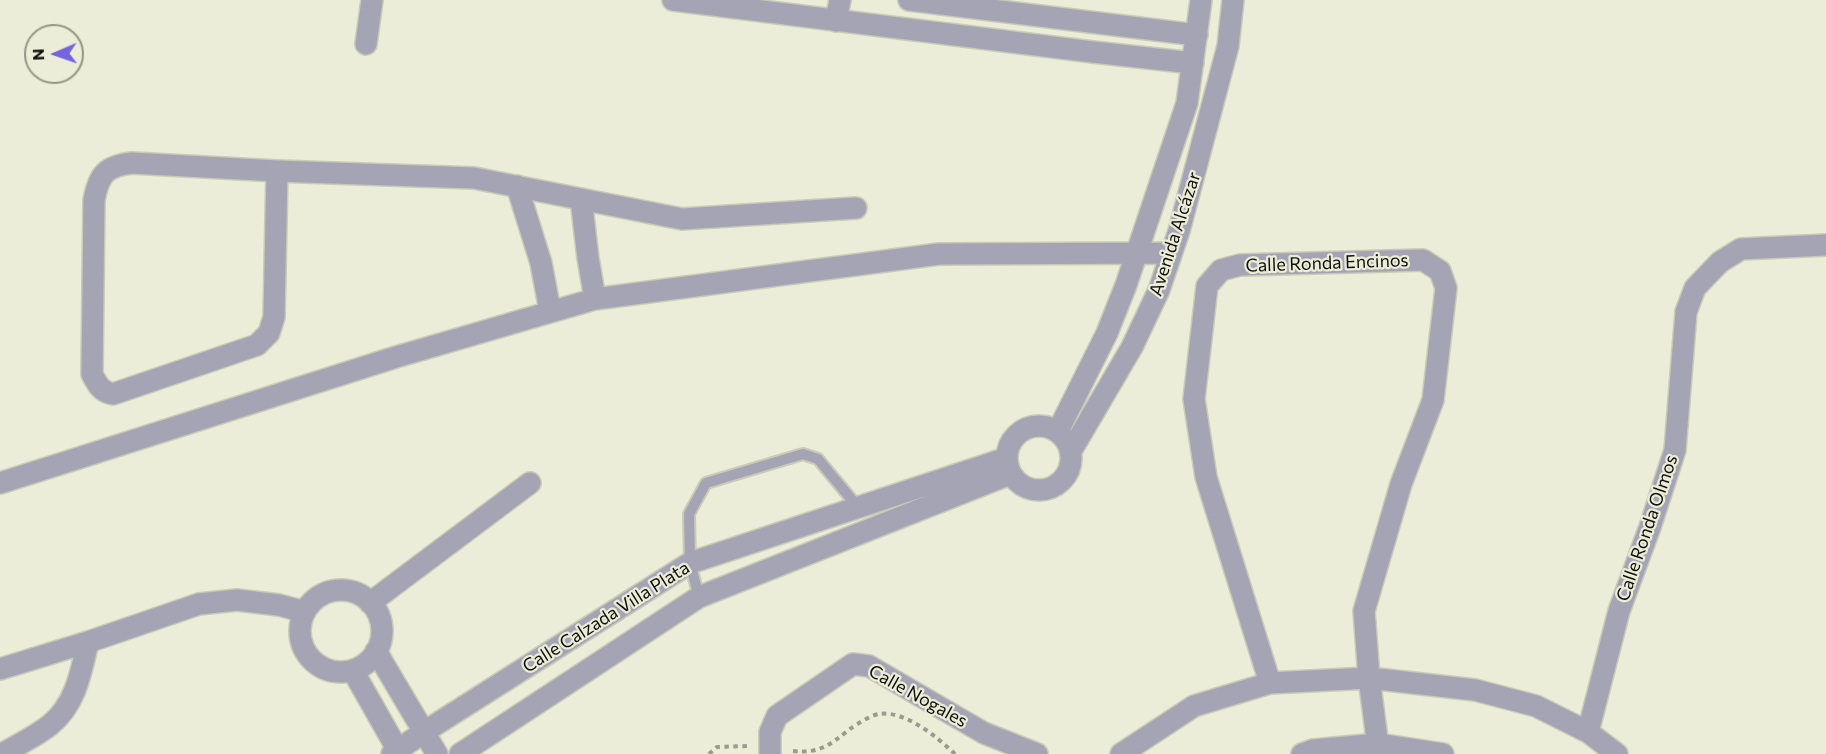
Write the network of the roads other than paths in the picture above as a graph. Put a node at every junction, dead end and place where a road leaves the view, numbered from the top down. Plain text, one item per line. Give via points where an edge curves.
1 (372, 0) edge
2 (673, 0) edge
3 (840, 0) edge
4 (909, 0) edge
5 (1201, 0) edge
6 (1233, 0) edge
7 (836, 21) junction
8 (1097, 24) junction
9 (1197, 35) junction
10 (366, 44) dead end
11 (1093, 52) junction
12 (1192, 63) junction
13 (278, 171) junction
14 (517, 186) junction
15 (581, 199) junction
16 (856, 208) dead end
17 (1826, 245) edge
18 (1136, 253) junction
19 (1172, 253) junction
20 (596, 299) junction
21 (550, 311) junction
22 (1058, 431) junction
23 (1071, 451) junction
24 (1008, 466) junction
25 (0, 483) edge
26 (530, 483) dead end
27 (857, 506) junction
28 (690, 563) junction
29 (699, 597) junction
30 (370, 603) junction
31 (305, 612) junction
32 (88, 642) junction
33 (376, 651) junction
34 (0, 669) edge
35 (353, 671) junction
36 (1369, 678) junction
37 (1270, 683) junction
38 (424, 732) junction
39 (1588, 732) junction
40 (1378, 749) edge
41 (770, 751) edge
42 (397, 753) edge
43 (2, 754) edge
44 (437, 754) edge
45 (460, 754) edge
46 (1037, 754) edge
47 (1121, 754) edge
48 (1302, 754) edge
49 (1443, 754) edge
50 (1617, 754) edge

1 - 10 street
2 - 7 street
3 - 7 street
4 - 8 street
5 - 9 street, Avenida Alcázar
6 - 19 street, Avenida Alcázar via 1228,46
7 - 11 street
8 - 9 street
8 - 11 street
9 - 12 street, Avenida Alcázar
11 - 12 street
12 - 18 street, Avenida Alcázar via 1187,103
13 - 13 street via 132,163 117,165 104,174 93,200 92,374 105,393 113,394 257,345 269,333 274,317
13 - 14 street via 474,178
14 - 15 street
14 - 21 street via 541,263
15 - 16 street via 682,219
15 - 20 street
17 - 39 street, Calle Ronda Olmos via 1741,249 1720,262 1695,288 1686,312 1675,450 1619,611
18 - 19 street
18 - 20 street via 939,254
18 - 22 street, Avenida Alcázar via 1107,333
19 - 23 street, Avenida Alcázar via 1132,347
20 - 21 street
21 - 25 street
22 - 23 street
22 - 24 street via 1036,426 1024,429 1009,446
23 - 24 street via 1067,475 1059,484 1041,491 1017,483
24 - 27 street, Calle Calzada Villa Plata
24 - 29 street, Calle Calzada Villa Plata
26 - 30 street
27 - 28 street, Calle Calzada Villa Plata
27 - 28 lane via 818,459 803,454 706,483 689,514
28 - 29 lane
28 - 38 street, Calle Calzada Villa Plata
29 - 45 street, Calle Calzada Villa Plata
30 - 31 street via 352,592 341,591 320,596
30 - 33 street via 380,621
31 - 32 street via 279,604 237,600 199,604
31 - 35 street via 300,636 310,658 330,671
32 - 34 street
32 - 43 street via 69,702 51,725
33 - 35 street
33 - 38 street
35 - 42 street
36 - 37 street
36 - 37 street, Calle Ronda Encinos via 1364,611 1401,484 1433,400 1446,288 1440,271 1423,260 1240,265 1221,270 1208,286 1194,399 1206,477
36 - 39 street via 1475,690 1536,706
36 - 40 street, Calle Ronda Encinos
37 - 47 street via 1194,706
38 - 42 street, Calle Calzada Villa Plata
38 - 44 street
39 - 50 street
40 - 48 street via 1313,750
40 - 49 street
41 - 46 street, Calle Nogales via 770,732 777,716 853,664 869,666 984,733

